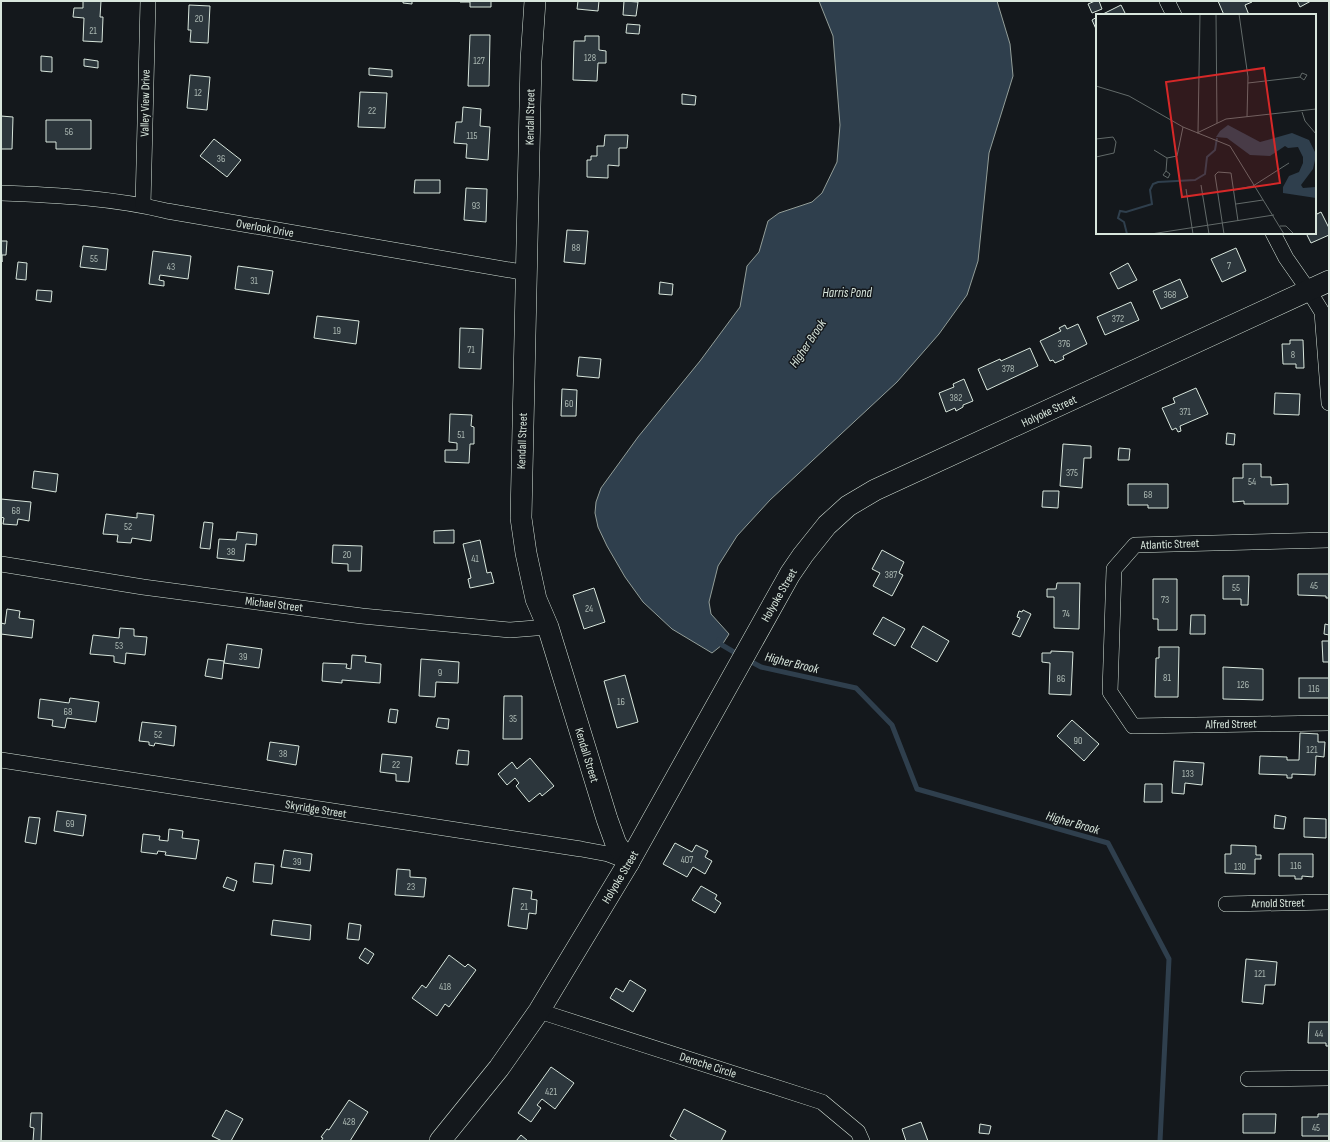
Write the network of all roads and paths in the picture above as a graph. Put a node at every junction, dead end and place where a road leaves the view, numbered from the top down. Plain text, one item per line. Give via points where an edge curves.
1 (148, 1) edge
2 (535, 1) edge
3 (1167, 1) edge
4 (1174, 14) edge
5 (1, 194) edge
6 (143, 205) junction
7 (1274, 234) edge
8 (527, 273) junction
9 (1329, 281) edge
10 (1309, 291) junction
11 (1329, 403) edge
12 (1329, 540) edge
13 (1, 564) edge
14 (548, 627) junction
15 (1329, 723) edge
16 (1133, 726) joint
17 (1, 760) edge
18 (629, 862) junction
19 (1329, 902) edge
20 (1226, 904) dead end
21 (539, 1011) junction
22 (1329, 1078) edge
23 (1248, 1079) dead end
24 (440, 1141) edge
25 (862, 1141) edge

1 - 6 street, Valley View Drive
2 - 8 main road, Kendall Street via 531,61
3 - 4 street
5 - 6 street, Overlook Drive via 81,197
6 - 8 street, Overlook Drive
7 - 10 street via 1286,258
8 - 14 main road, Kendall Street via 521,518 536,599
9 - 10 main road, Holyoke Street
10 - 11 street via 1322,312
10 - 18 main road, Holyoke Street via 887,484 836,515 810,545 790,574
12 - 16 street, Atlantic Street via 1135,545 1114,569 1110,692
13 - 14 street, Michael Street via 143,587 362,616 510,630
14 - 18 main road, Kendall Street via 607,819 616,844
15 - 16 street, Alfred Street
17 - 18 street, Skyridge Street via 581,849 608,854
18 - 21 main road, Holyoke Street
19 - 20 street, Arnold Street
21 - 24 main road, Holyoke Street via 499,1068
21 - 25 street, Deroche Circle via 822,1102 858,1132
22 - 23 street

